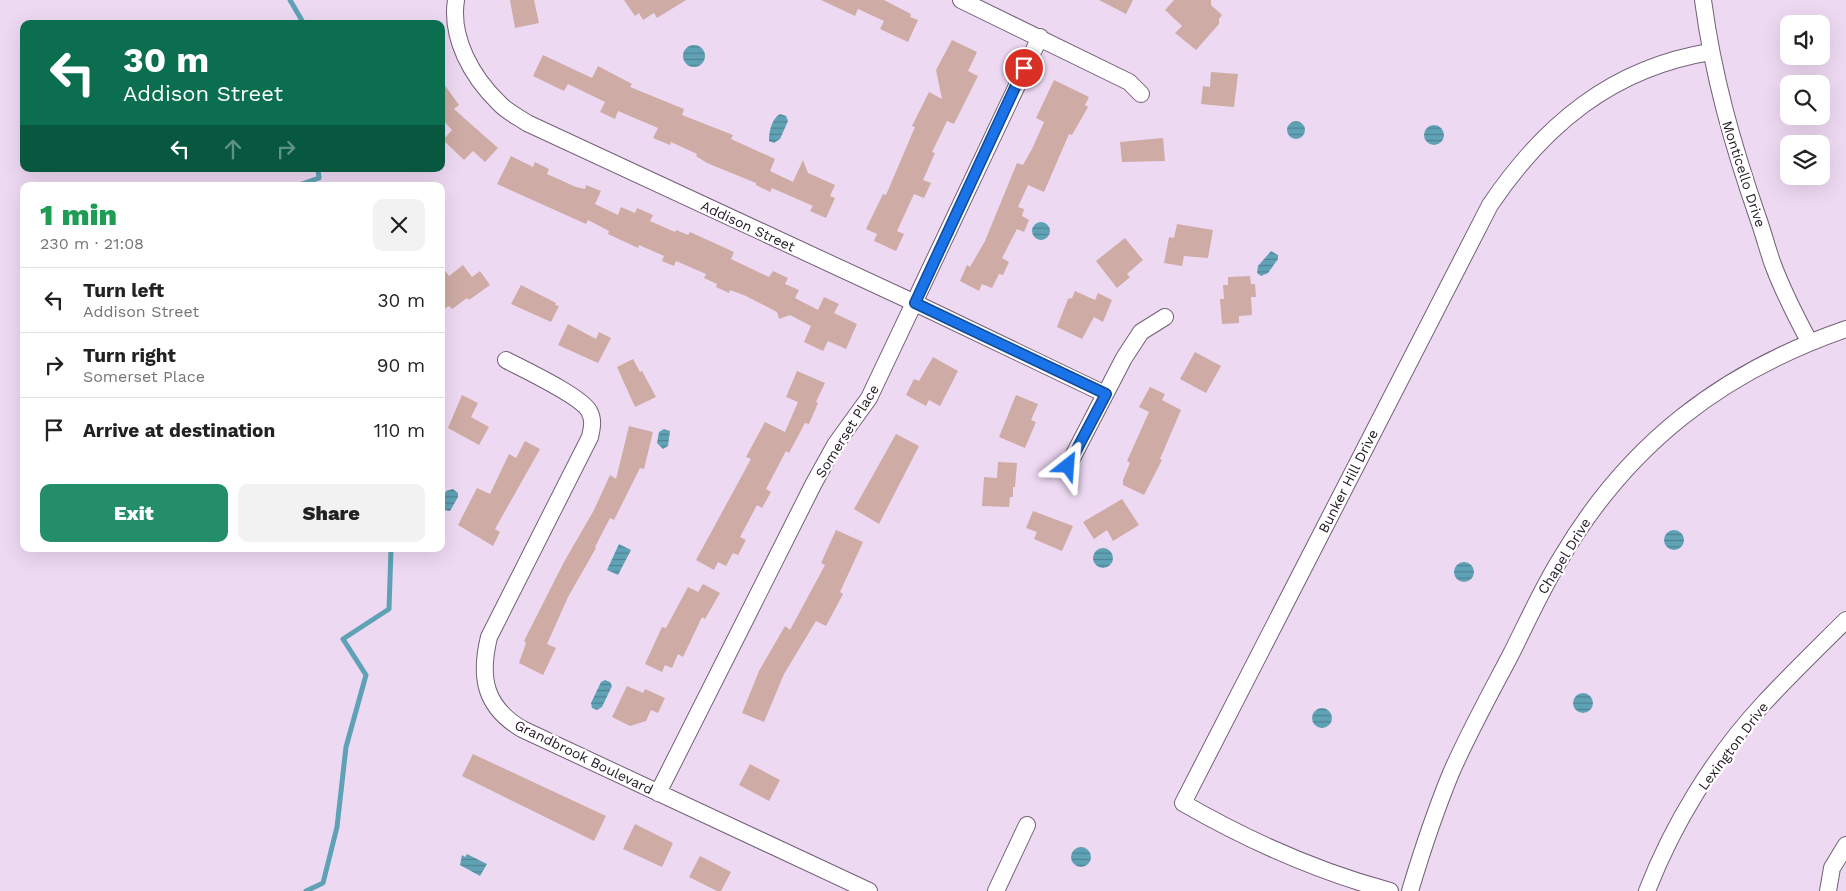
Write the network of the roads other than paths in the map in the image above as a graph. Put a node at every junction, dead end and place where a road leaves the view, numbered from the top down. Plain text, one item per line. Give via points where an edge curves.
1 (456, 0) edge
2 (961, 0) edge
3 (1703, 0) edge
4 (1040, 37) junction
5 (1710, 52) junction
6 (1141, 94) dead end
7 (915, 303) junction
8 (1165, 317) dead end
9 (1846, 328) edge
10 (1809, 341) junction
11 (506, 360) dead end
12 (1106, 394) junction
13 (1068, 466) dead end
14 (1846, 620) edge
15 (658, 793) junction
16 (1027, 825) dead end
17 (1846, 846) edge
18 (869, 891) edge
19 (996, 891) edge
20 (1390, 891) edge
21 (1410, 891) edge
22 (1647, 891) edge
23 (1828, 891) edge

1 - 7 street, Addison Street via 456,37 466,59 499,104 523,120
2 - 4 street
3 - 5 street, Monticello Drive
4 - 6 street via 1129,82
4 - 7 street, Somerset Place
5 - 10 street, Monticello Drive via 1723,111 1772,261
5 - 20 street, Bunker Hill Drive via 1654,65 1595,96 1559,123 1509,177 1490,205 1183,803 1263,846 1316,868
7 - 12 street, Addison Street
7 - 15 street, Somerset Place via 869,398 835,445 814,484
8 - 12 street via 1141,332
9 - 10 street, Chapel Drive
10 - 21 street, Chapel Drive via 1756,366 1682,416 1649,445 1587,518 1539,596 1462,748 1427,835
11 - 15 street, Grandbrook Boulevard via 584,404 593,427 489,637 483,660 484,680 497,708 508,720
12 - 13 street
14 - 22 street, Lexington Drive via 1762,704 1718,760 1672,836
15 - 18 street, Grandbrook Boulevard
16 - 19 street
17 - 23 street via 1832,868

